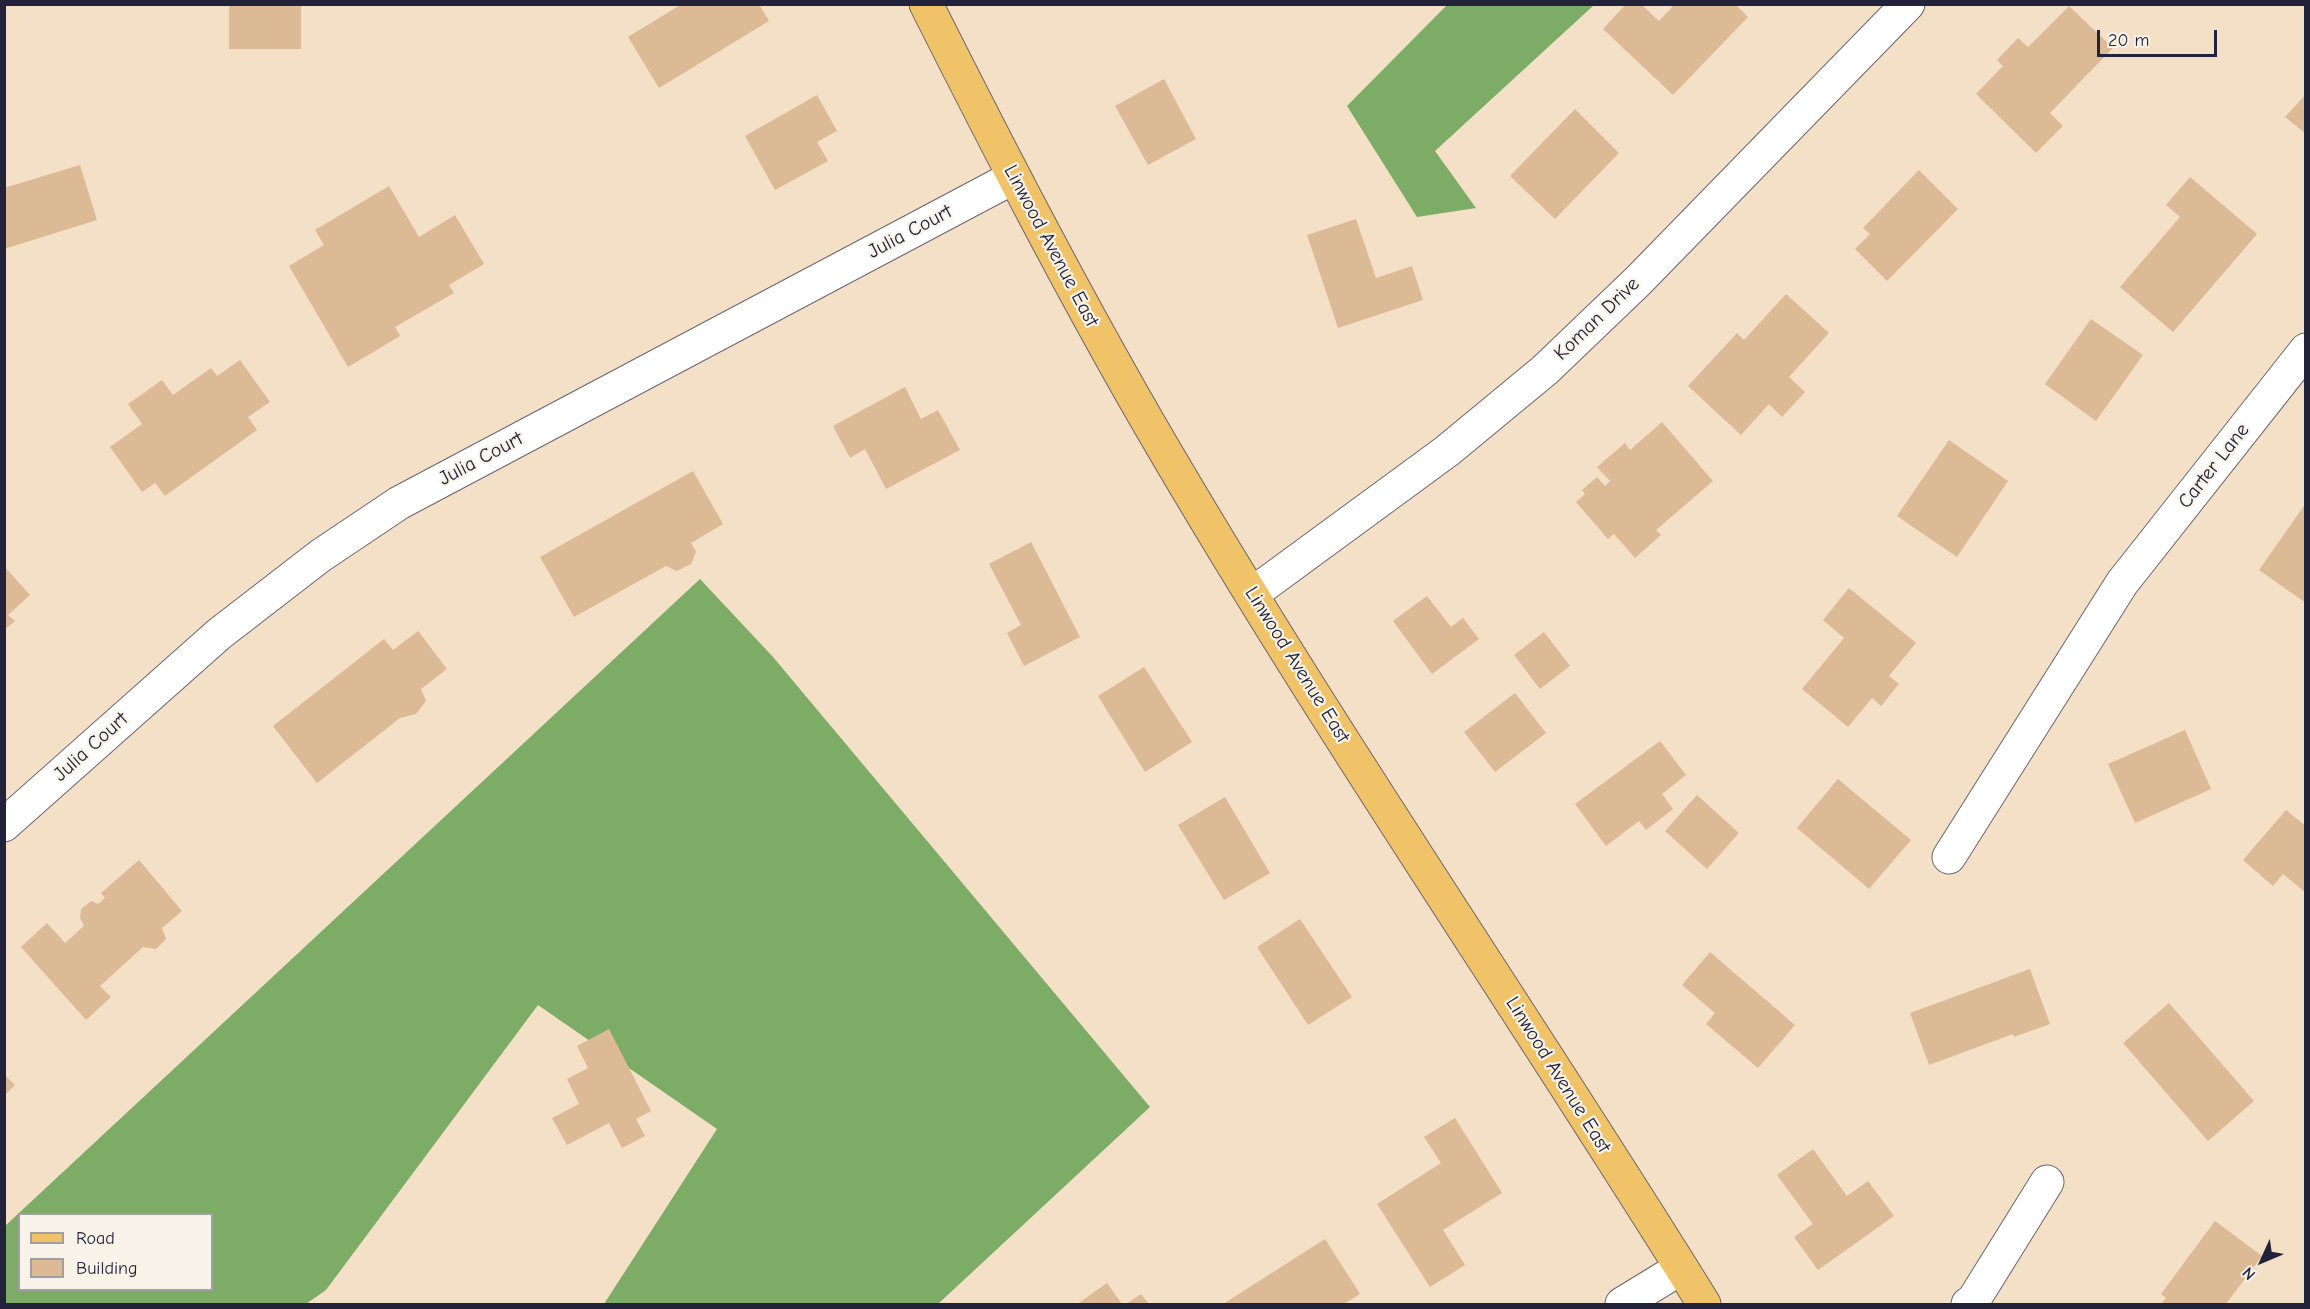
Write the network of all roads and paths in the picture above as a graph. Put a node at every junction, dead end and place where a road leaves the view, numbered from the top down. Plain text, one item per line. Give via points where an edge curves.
1 (926, 4) edge
2 (1908, 4) edge
3 (1014, 177) junction
4 (2306, 350) edge
5 (1252, 594) junction
6 (4, 825) edge
7 (1949, 857) dead end
8 (2047, 1182) dead end
9 (1681, 1268) junction
10 (1622, 1305) edge
11 (1704, 1305) edge
12 (1968, 1305) edge

1 - 3 main road, Linwood Avenue East
2 - 5 street, Koman Drive via 1638,281 1545,370 1447,451
3 - 5 main road, Linwood Avenue East via 1148,423
3 - 6 street, Julia Court via 399,503 320,556 219,634
4 - 7 street, Carter Lane via 2122,583
5 - 9 main road, Linwood Avenue East
8 - 12 street
9 - 10 street
9 - 11 main road, Linwood Avenue East

